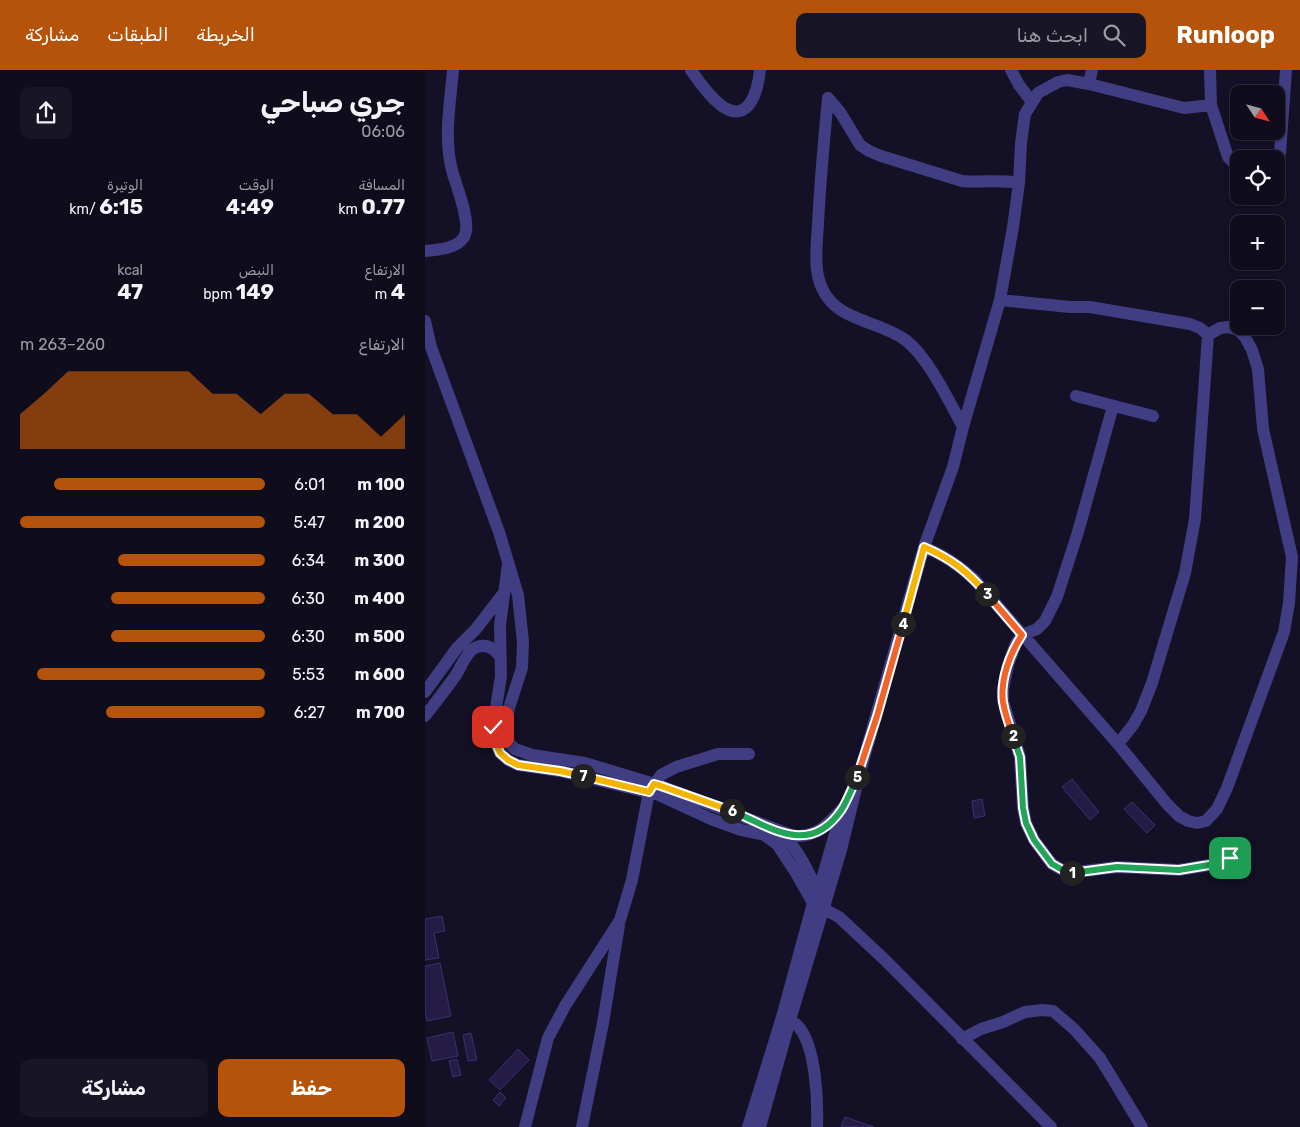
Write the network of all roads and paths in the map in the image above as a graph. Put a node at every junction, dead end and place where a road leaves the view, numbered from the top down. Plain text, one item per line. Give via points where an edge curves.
1 (453, 70) edge
2 (691, 70) edge
3 (760, 70) edge
4 (1011, 70) edge
5 (1020, 70) edge
6 (1092, 70) edge
7 (1210, 70) edge
8 (1286, 70) edge
9 (1089, 84) junction
10 (1031, 102) junction
11 (1211, 105) junction
12 (1280, 150) edge
13 (1230, 159) edge
14 (1019, 183) junction
15 (425, 251) edge
16 (1000, 300) junction
17 (425, 321) edge
18 (1208, 335) junction
19 (1076, 396) dead end
20 (1113, 406) junction
21 (1153, 416) dead end
22 (963, 427) junction
23 (924, 547) junction
24 (508, 564) junction
25 (503, 594) junction
26 (1022, 635) junction
27 (500, 656) junction
28 (425, 692) edge
29 (425, 716) edge
30 (1118, 744) junction
31 (749, 754) dead end
32 (860, 772) junction
33 (652, 788) junction
34 (842, 809) junction
35 (780, 831) junction
36 (1230, 858) dead end
37 (818, 902) junction
38 (619, 920) junction
39 (786, 1019) junction
40 (962, 1039) junction
41 (525, 1127) edge
42 (582, 1127) edge
43 (748, 1127) edge
44 (760, 1127) edge
45 (817, 1127) edge
46 (1051, 1127) edge
47 (1142, 1127) edge

1 - 15 street via 448,151 466,232 459,243
2 - 3 street via 721,106 737,112 744,110 753,100
4 - 10 street
5 - 10 street
6 - 9 street
7 - 11 street
8 - 12 street
9 - 10 street via 1067,80 1058,82 1038,93
9 - 11 street via 1184,108
10 - 14 street via 1022,129
11 - 13 street
14 - 16 street
14 - 22 street via 1006,180 962,181 875,153 861,145 841,112 828,98 817,258 821,288 839,309 896,334 913,346 928,365
16 - 18 street via 1090,308 1190,324
16 - 22 street
17 - 24 street via 431,347
18 - 30 street via 1195,519 1185,573 1152,683 1133,726
18 - 30 street via 1220,328 1238,330 1252,350 1258,369 1263,429 1292,557 1284,632 1227,788 1217,809 1206,821 1197,823 1179,816
19 - 20 street
20 - 21 street
20 - 26 street via 1057,597 1045,621 1037,629
22 - 23 street via 953,467
23 - 26 street via 958,564
23 - 32 street
24 - 25 street
24 - 33 street via 518,596 523,642 522,668 506,727 509,744 532,756 585,763
25 - 27 street
25 - 28 street
26 - 30 street
26 - 36 street via 1008,665 1003,701 1020,757 1026,823 1052,864 1068,873 1117,867 1179,870
27 - 29 street via 487,646 473,650
27 - 33 street via 501,676 493,727 500,753 518,765
31 - 33 street via 718,754 677,767 661,775
32 - 34 street
32 - 37 street via 848,826
33 - 35 street via 731,811
33 - 37 street via 711,819 771,839
33 - 38 street via 632,880
34 - 35 street via 829,824 810,835 794,836
34 - 37 street
35 - 37 street via 801,856
37 - 39 street
37 - 40 street via 850,927
38 - 41 street via 548,1038
38 - 42 street
39 - 43 street
39 - 44 street
39 - 45 street via 800,1029 812,1060
40 - 46 street
40 - 47 street via 1025,1012 1053,1011 1100,1058

